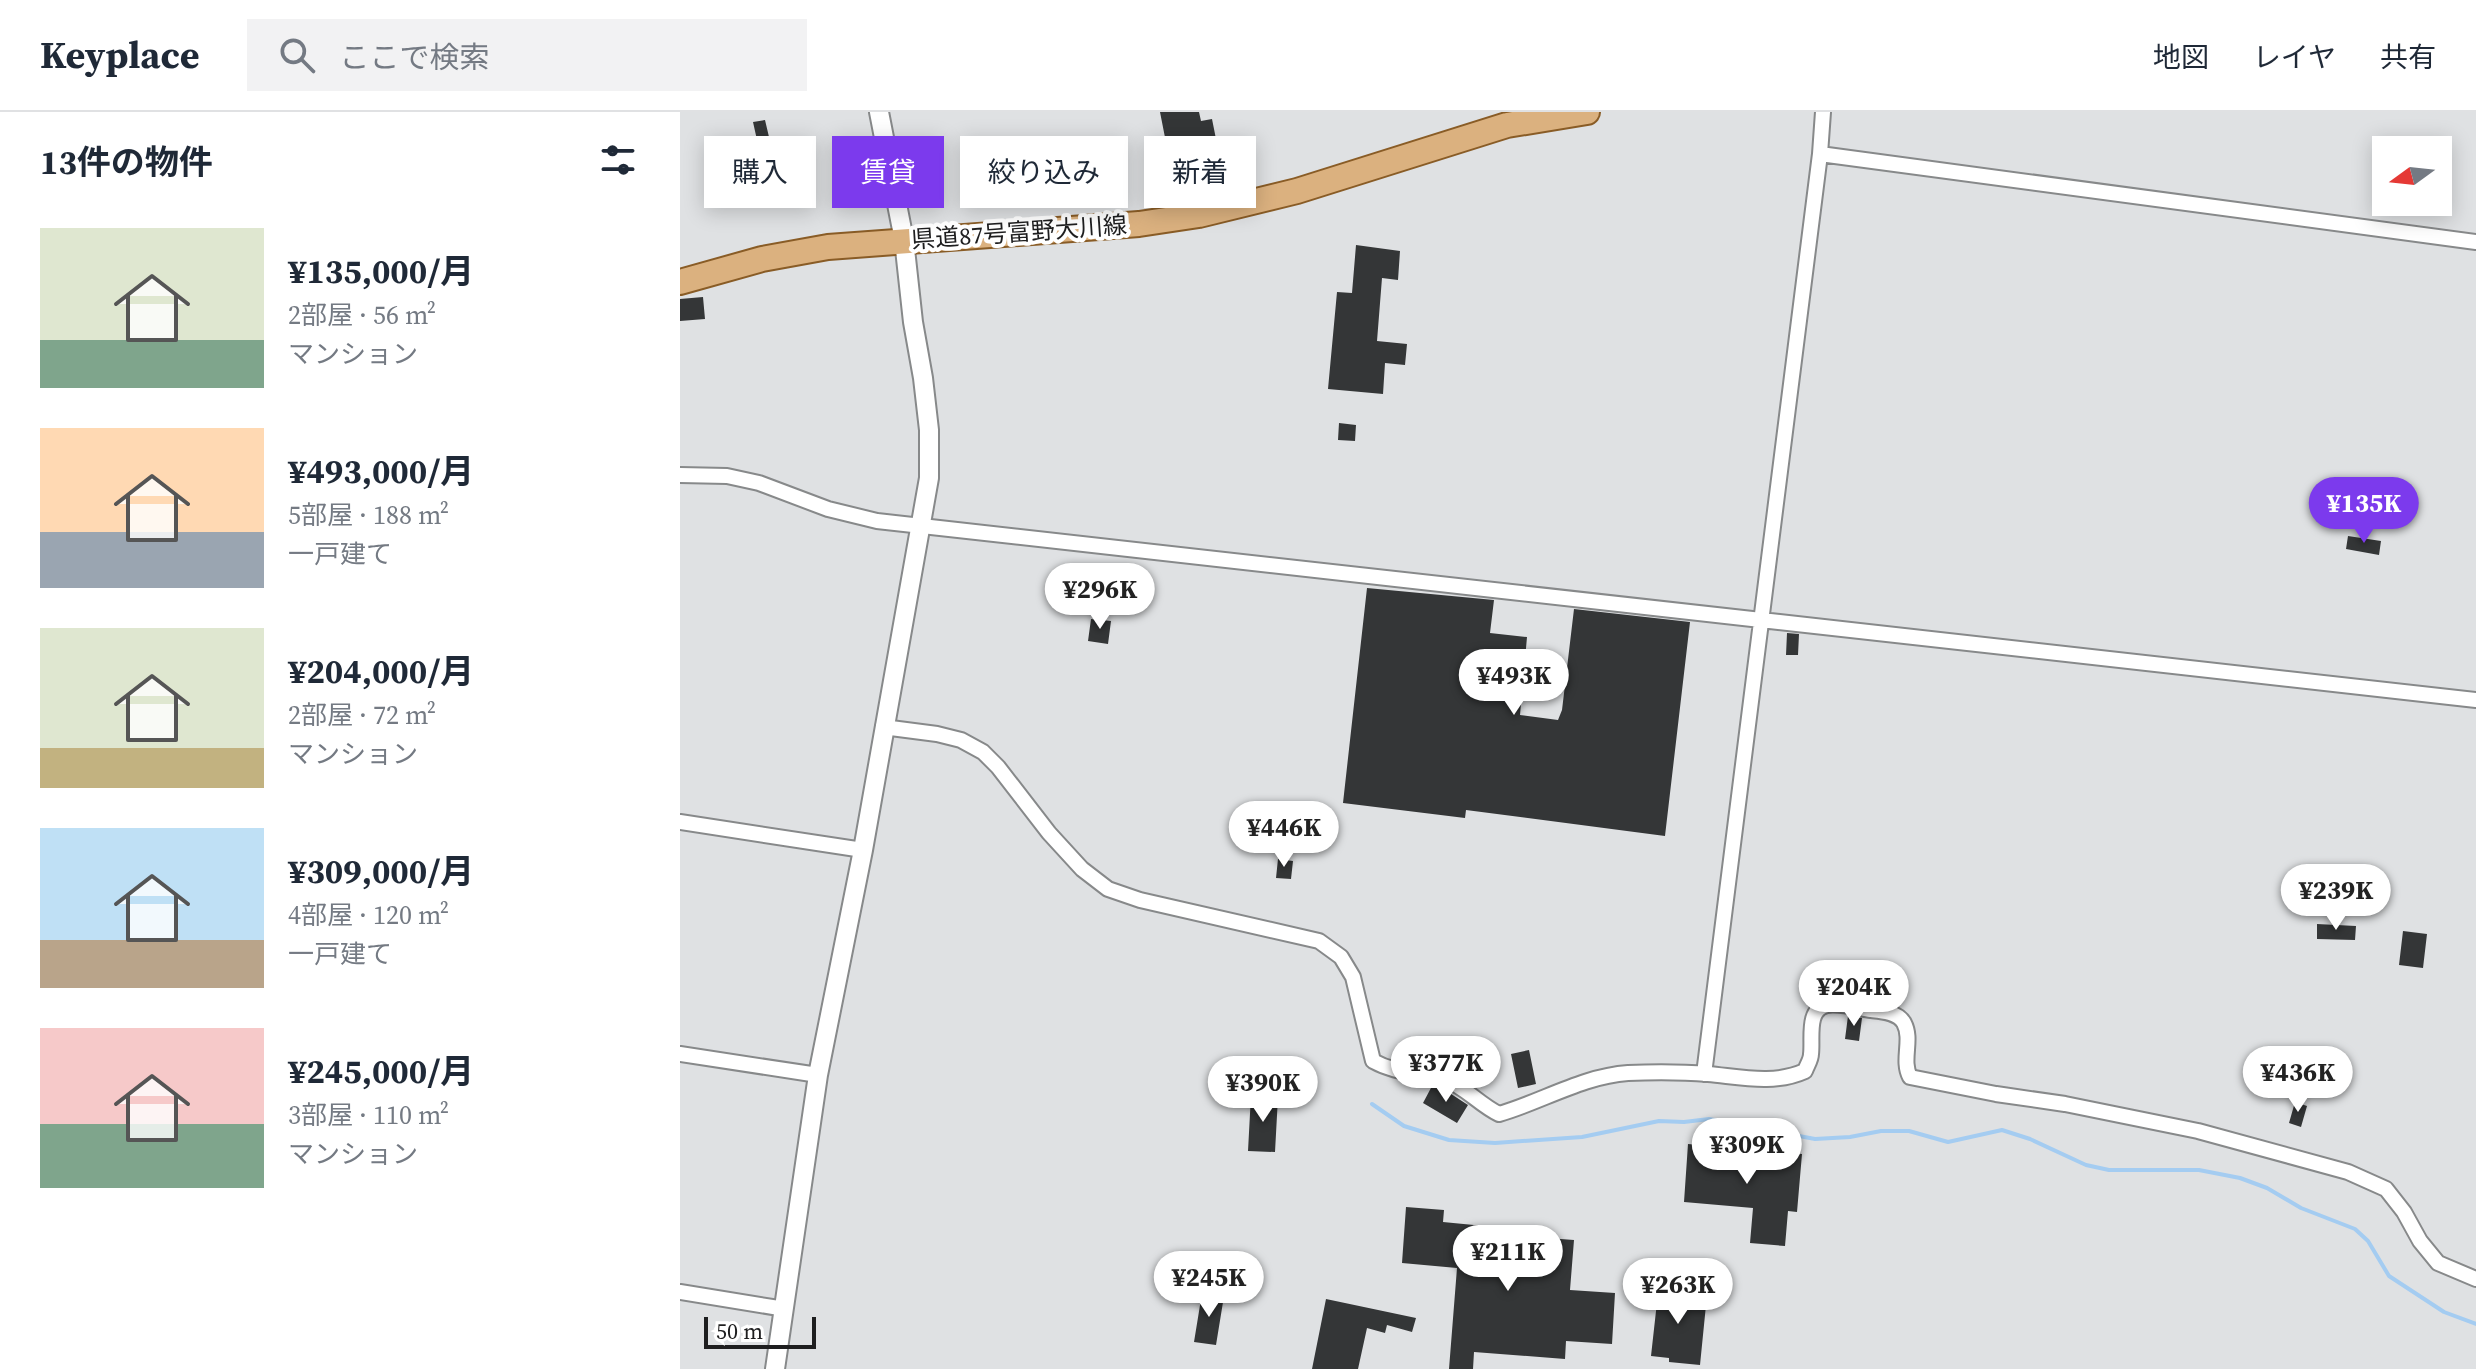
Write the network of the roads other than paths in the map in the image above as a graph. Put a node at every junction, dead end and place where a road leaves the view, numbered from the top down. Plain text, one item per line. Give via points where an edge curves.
1 (879, 112) edge
2 (1587, 112) edge
3 (1823, 112) edge
4 (1820, 154) junction
5 (904, 240) junction
6 (2476, 242) edge
7 (680, 282) edge
8 (680, 475) edge
9 (921, 526) junction
10 (1761, 621) junction
11 (2476, 700) edge
12 (883, 727) junction
13 (680, 822) edge
14 (863, 850) junction
15 (680, 1054) edge
16 (1704, 1074) junction
17 (818, 1075) junction
18 (2476, 1279) edge
19 (680, 1292) edge
20 (785, 1309) junction
21 (775, 1369) edge

1 - 5 street
2 - 5 main road, 県道87号富野大川線 via 1507,125 1297,191 1199,215
3 - 4 street
4 - 6 street
4 - 10 street
5 - 7 main road, 県道87号富野大川線 via 762,259
5 - 9 street via 929,430
8 - 9 street via 727,476 828,509
9 - 10 street
9 - 12 street
10 - 11 street
10 - 16 street
12 - 14 street
12 - 16 street via 961,740 983,752 1049,833 1108,889 1319,941 1341,957 1353,977 1373,1061 1389,1070 1448,1080 1499,1114 1624,1074
13 - 14 street
14 - 17 street
15 - 17 street
16 - 18 street via 1789,1078 1805,1071 1811,1057 1817,1011 1827,1005 1882,1011 1904,1022 1910,1077 2198,1131 2348,1172 2386,1189 2438,1263
17 - 20 street
19 - 20 street
20 - 21 street

